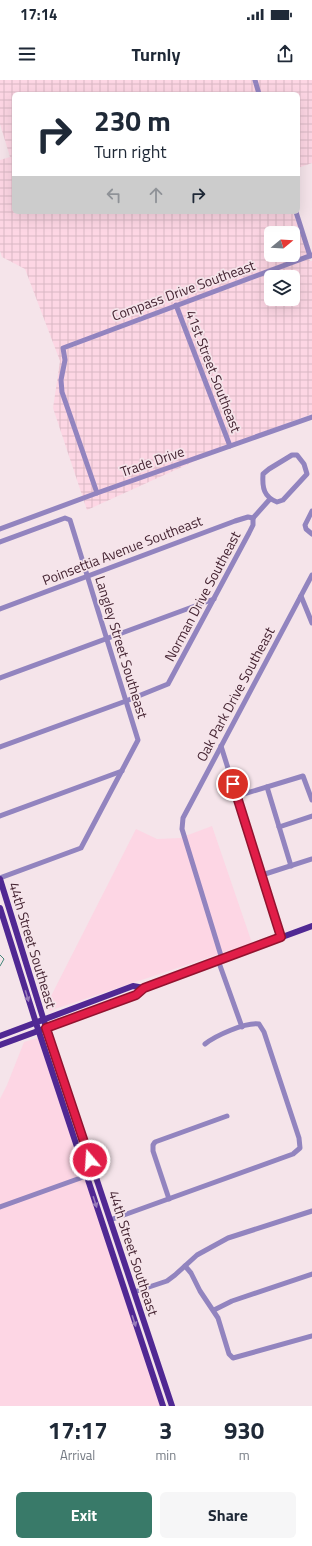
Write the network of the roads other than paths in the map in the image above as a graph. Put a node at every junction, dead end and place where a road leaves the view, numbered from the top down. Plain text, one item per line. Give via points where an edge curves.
1 (254, 80) edge
2 (258, 92) edge
3 (297, 214) edge
4 (311, 255) edge
5 (176, 305) junction
6 (312, 417) edge
7 (230, 446) junction
8 (96, 493) junction
9 (270, 499) junction
10 (312, 511) edge
11 (253, 518) junction
12 (0, 529) edge
13 (312, 534) edge
14 (0, 542) edge
15 (87, 576) junction
16 (312, 576) edge
17 (301, 596) junction
18 (214, 599) junction
19 (0, 609) edge
20 (312, 623) edge
21 (107, 638) junction
22 (0, 678) edge
23 (126, 701) junction
24 (221, 746) junction
25 (0, 747) edge
26 (122, 771) junction
27 (266, 787) junction
28 (237, 796) junction
29 (312, 800) edge
30 (0, 816) edge
31 (312, 816) edge
32 (279, 827) junction
33 (312, 860) edge
34 (291, 866) junction
35 (262, 875) junction
36 (0, 878) edge
37 (2, 890) edge
38 (0, 908) edge
39 (312, 926) edge
40 (9, 937) junction
41 (281, 937) junction
42 (20, 944) junction
43 (220, 959) junction
44 (144, 988) junction
45 (126, 989) junction
46 (119, 1001) junction
47 (44, 1021) junction
48 (36, 1024) junction
49 (242, 1027) junction
50 (46, 1028) junction
51 (38, 1031) junction
52 (0, 1036) edge
53 (205, 1044) dead end
54 (0, 1045) edge
55 (228, 1116) dead end
56 (78, 1152) junction
57 (90, 1160) junction
58 (86, 1176) junction
59 (99, 1187) junction
60 (169, 1199) junction
61 (0, 1207) edge
62 (312, 1211) edge
63 (110, 1220) junction
64 (185, 1266) junction
65 (312, 1274) edge
66 (122, 1284) junction
67 (134, 1292) junction
68 (214, 1310) junction
69 (312, 1336) edge
70 (142, 1342) junction
71 (160, 1368) junction
72 (163, 1406) edge
73 (172, 1406) edge

1 - 2 street
3 - 4 street
4 - 5 street, Compass Drive Southeast
5 - 7 street, 41st Street Southeast
5 - 8 street, Compass Drive Southeast via 63,348 65,360 61,380 62,392
6 - 7 street, Trade Drive
7 - 8 street, Trade Drive
8 - 12 street, Trade Drive
9 - 9 street via 277,502 283,500 307,474 304,464 297,455 292,455 263,474 264,491
9 - 11 street
10 - 13 street via 305,526
11 - 15 street, Poinsettia Avenue Southeast via 235,521
11 - 18 street, Norman Drive Southeast via 253,525
14 - 15 street, Langley Street Southeast via 65,518 70,520
15 - 19 street, Poinsettia Avenue Southeast
15 - 21 street, Langley Street Southeast
16 - 17 street, Oak Park Drive Southeast
17 - 20 street
17 - 24 street, Oak Park Drive Southeast
18 - 21 street
18 - 23 street, Norman Drive Southeast via 168,684
21 - 22 street
21 - 23 street, Langley Street Southeast
23 - 25 street
23 - 26 street, Langley Street Southeast via 138,740
24 - 28 street
24 - 43 street, Oak Park Drive Southeast via 185,814 182,825
26 - 30 street
26 - 36 street via 81,848
27 - 28 street
27 - 29 street via 303,776
27 - 32 street
28 - 35 street
31 - 32 street
32 - 34 street
33 - 34 street
34 - 35 street
35 - 41 street
36 - 37 main road, 44th Street Southeast
37 - 42 main road, 44th Street Southeast
38 - 40 main road, 44th Street Southeast
39 - 41 main road
40 - 42 main road
40 -> 48 main road, 44th Street Southeast
41 - 43 main road
42 - 47 main road, 44th Street Southeast
43 - 44 main road
43 - 49 street
44 - 45 main road via 133,986
44 - 46 main road via 136,995
45 - 46 main road via 127,994
45 - 47 main road
46 - 50 main road
47 - 48 main road
47 - 50 main road, 44th Street Southeast
48 - 51 main road, 44th Street Southeast
48 - 52 main road
49 - 53 street via 215,1037
49 - 60 street via 259,1024 264,1032 299,1138 300,1148 293,1154
50 - 51 main road
50 - 57 main road, 44th Street Southeast
51 - 54 main road
51 - 56 main road, 44th Street Southeast
55 - 60 street via 155,1142 153,1152
56 - 57 main road
56 - 58 main road, 44th Street Southeast
57 - 59 main road, 44th Street Southeast
58 - 59 main road via 92,1178
58 - 61 street
58 -> 66 main road, 44th Street Southeast
59 - 63 main road, 44th Street Southeast
60 - 63 street
62 - 64 street via 228,1238 197,1255
63 - 67 main road, 44th Street Southeast
64 - 67 street via 167,1280
64 - 68 street
65 - 68 street via 232,1301
66 - 67 main road
66 -> 70 main road, 44th Street Southeast
67 - 71 main road, 44th Street Southeast
68 - 69 street via 229,1354 233,1358
70 - 71 main road via 148,1344 156,1365
70 - 72 main road, 44th Street Southeast
71 - 73 main road, 44th Street Southeast

